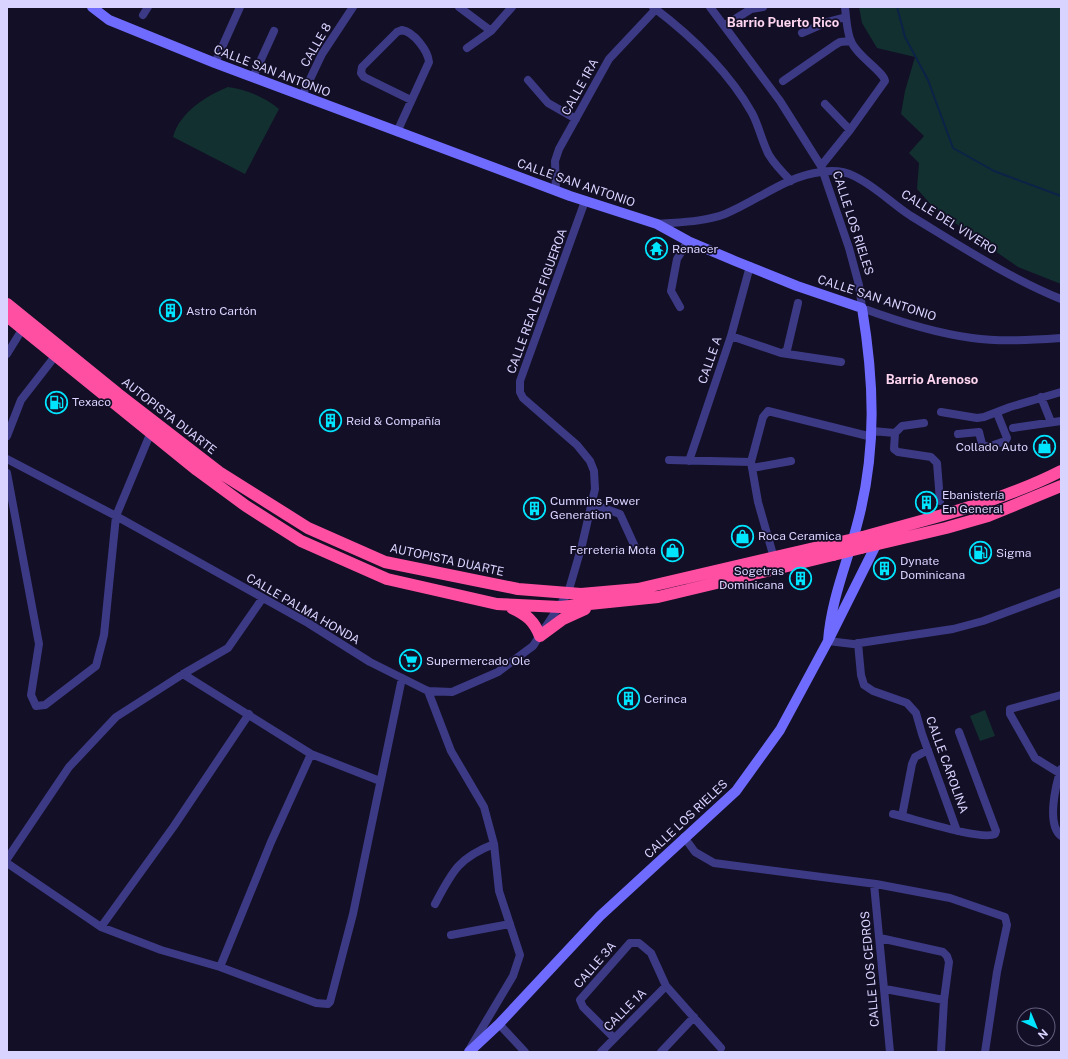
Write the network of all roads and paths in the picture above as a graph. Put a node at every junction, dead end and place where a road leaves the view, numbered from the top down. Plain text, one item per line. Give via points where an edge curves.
1 (92, 7) edge
2 (148, 7) edge
3 (240, 7) edge
4 (353, 7) edge
5 (459, 7) edge
6 (512, 7) edge
7 (710, 7) edge
8 (845, 7) edge
9 (654, 8) edge
10 (757, 8) edge
11 (143, 15) dead end
12 (846, 17) junction
13 (724, 26) junction
14 (274, 31) dead end
15 (491, 31) junction
16 (802, 33) dead end
17 (851, 41) junction
18 (467, 48) dead end
19 (214, 63) junction
20 (253, 77) junction
21 (528, 80) dead end
22 (783, 81) dead end
23 (302, 96) junction
24 (411, 100) junction
25 (825, 104) dead end
26 (576, 119) junction
27 (850, 130) junction
28 (396, 132) junction
29 (822, 169) junction
30 (791, 181) junction
31 (556, 191) junction
32 (585, 201) junction
33 (656, 224) junction
34 (688, 241) junction
35 (750, 266) junction
36 (1061, 299) edge
37 (798, 303) dead end
38 (7, 304) edge
39 (680, 307) dead end
40 (862, 308) junction
41 (7, 316) edge
42 (23, 328) junction
43 (730, 336) junction
44 (1061, 338) edge
45 (784, 352) junction
46 (7, 354) edge
47 (56, 354) junction
48 (842, 362) dead end
49 (1061, 392) edge
50 (1041, 397) junction
51 (941, 412) dead end
52 (997, 413) junction
53 (1061, 421) edge
54 (1051, 422) junction
55 (924, 423) dead end
56 (1013, 428) dead end
57 (151, 432) junction
58 (895, 433) junction
59 (872, 434) junction
60 (958, 434) dead end
61 (7, 436) edge
62 (7, 459) edge
63 (669, 460) dead end
64 (689, 461) junction
65 (791, 461) dead end
66 (752, 465) junction
67 (1061, 471) edge
68 (7, 473) edge
69 (1061, 486) edge
70 (940, 501) dead end
71 (592, 504) junction
72 (116, 516) junction
73 (860, 537) junction
74 (877, 543) junction
75 (636, 549) dead end
76 (774, 558) junction
77 (1061, 592) edge
78 (568, 593) junction
79 (262, 599) junction
80 (598, 604) junction
81 (509, 606) junction
82 (560, 607) junction
83 (540, 636) junction
84 (828, 641) junction
85 (858, 644) junction
86 (183, 674) junction
87 (402, 678) junction
88 (428, 691) junction
89 (1061, 695) edge
90 (249, 714) junction
91 (959, 732) dead end
92 (928, 750) junction
93 (311, 754) junction
94 (1060, 772) edge
95 (380, 780) junction
96 (893, 814) dead end
97 (902, 816) junction
98 (957, 831) junction
99 (1061, 836) edge
100 (684, 838) junction
101 (494, 844) junction
102 (7, 859) edge
103 (7, 863) edge
104 (874, 884) junction
105 (435, 904) dead end
106 (510, 924) junction
107 (101, 927) junction
108 (451, 935) dead end
109 (880, 938) junction
110 (220, 968) junction
111 (666, 986) junction
112 (885, 989) junction
113 (944, 1000) junction
114 (694, 1017) junction
115 (499, 1024) junction
116 (614, 1038) junction
117 (722, 1048) dead end
118 (468, 1052) edge
119 (525, 1052) edge
120 (601, 1052) edge
121 (661, 1052) edge
122 (890, 1052) edge
123 (941, 1052) edge
124 (985, 1052) edge

1 - 19 street, CALLE SAN ANTONIO via 109,20
2 - 11 street
3 - 19 street
4 - 23 street, CALLE 8 via 322,54
5 - 15 street
6 - 15 street
7 - 13 street, CALLE LOS RIELES
8 - 12 street
9 - 26 street, CALLE 1RA via 610,59
9 - 30 street via 723,71 752,114 776,166
10 - 13 street
12 - 16 street
12 - 17 street
13 - 29 street, CALLE LOS RIELES via 780,101
14 - 20 street
15 - 18 street
17 - 22 street via 840,42
17 - 27 street via 864,60 885,79 883,87
19 - 20 street, CALLE SAN ANTONIO
20 - 23 street, CALLE SAN ANTONIO
21 - 26 street via 548,103
23 - 28 street, CALLE SAN ANTONIO
24 - 24 street via 428,68 429,57 410,34 402,30 362,67 361,72 364,77
24 - 28 street
25 - 27 street
26 - 31 street, CALLE 1RA via 558,149 555,161
27 - 29 street
28 - 31 street, CALLE SAN ANTONIO
29 - 30 street, CALLE DEL VIVERO
29 - 36 street, CALLE DEL VIVERO via 854,176 963,248
29 - 40 street, CALLE LOS RIELES via 849,248
30 - 33 street, CALLE DEL VIVERO via 723,214 704,220
31 - 32 street, CALLE SAN ANTONIO
32 - 33 street, CALLE SAN ANTONIO
32 - 71 street, CALLE REAL DE FIGUEROA via 520,381 520,392 523,398 577,446 590,462 594,471 595,489
33 - 34 street, CALLE SAN ANTONIO
34 - 35 street, CALLE SAN ANTONIO
34 - 39 street via 676,259 671,291
35 - 40 street, CALLE SAN ANTONIO via 797,286
35 - 43 street, CALLE A
37 - 45 street via 787,350
38 - 78 highway, AUTOPISTA DUARTE via 205,462 308,528 385,562 518,589
40 - 44 street, CALLE SAN ANTONIO via 972,338
40 - 59 street, CALLE LOS RIELES via 870,370
41 - 42 highway, AUTOPISTA DUARTE
42 - 46 street
42 - 47 highway, AUTOPISTA DUARTE
43 - 45 street
43 - 64 street, CALLE A
45 - 48 street
47 - 57 highway, AUTOPISTA DUARTE
47 - 61 street via 21,400
49 - 50 street
50 - 52 street
50 - 54 street
51 - 52 street via 977,418
52 - 60 street via 1007,438 1005,441 988,447 982,444 979,432
53 - 54 street
54 - 56 street
55 - 58 street via 902,426
57 - 72 street
57 - 81 highway, AUTOPISTA DUARTE via 246,506 301,541 387,579
58 - 59 street
58 - 70 street via 894,449 935,459
59 - 66 street via 768,410 763,417
59 - 73 street, CALLE LOS RIELES
62 - 72 street, CALLE PALMA HONDA
63 - 64 street via 675,458
64 - 66 street
65 - 66 street
66 - 76 street via 758,502
67 - 73 highway via 1016,492 984,503
68 - 72 street via 39,644 31,695 36,706 45,705 96,666 104,635
69 - 74 highway via 988,516
71 - 75 street via 620,514
71 - 78 street, CALLE REAL DE FIGUEROA
72 - 79 street, CALLE PALMA HONDA
73 - 74 highway
73 - 76 highway, AUTOPISTA DUARTE, bridge
73 - 80 highway, AUTOPISTA DUARTE, bridge via 833,555 658,596
73 - 84 street, CALLE LOS RIELES via 840,580
74 - 84 street, CALLE LOS RIELES
76 - 78 highway, AUTOPISTA DUARTE via 638,589
77 - 85 street via 967,626
78 - 82 street, CALLE PALMA HONDA
79 - 86 street via 228,648
79 - 87 street, CALLE PALMA HONDA
80 - 82 highway, AUTOPISTA DUARTE
80 - 83 highway via 563,619
81 - 82 highway, AUTOPISTA DUARTE
81 - 83 highway via 530,618
82 - 83 street, CALLE PALMA HONDA
83 - 88 street, CALLE PALMA HONDA via 533,646 498,672 452,692
84 - 85 street
84 - 100 street, CALLE LOS RIELES via 780,730 741,785
85 - 92 street, CALLE CAROLINA via 864,685 912,707
86 - 90 street
86 - 102 street via 116,717 69,767
87 - 88 street, CALLE PALMA HONDA
87 - 95 street
88 - 101 street via 451,751 484,807
89 - 94 street via 1010,709 1013,720 1035,758
90 - 93 street
90 - 107 street via 174,826
91 - 98 street via 996,831 990,836
92 - 97 street via 915,757 912,764
92 - 98 street, CALLE CAROLINA
93 - 95 street
93 - 110 street via 271,842
94 - 99 street via 1053,798 1056,828
95 - 110 street via 353,914 330,1002 325,1005 316,1003
96 - 97 street
97 - 98 street
100 - 104 street via 695,852 714,863
100 - 115 street, CALLE LOS RIELES via 600,916
101 - 105 street via 476,851 460,863
101 - 106 street via 499,890
103 - 107 street
104 - 109 street, CALLE LOS CEDROS
104 - 124 street via 950,898 1005,917 1007,925
106 - 108 street
106 - 118 street via 520,955 513,976
107 - 110 street via 161,950
109 - 112 street, CALLE LOS CEDROS
109 - 113 street via 943,952 950,962
111 - 114 street, CALLE 3A
111 - 116 street, CALLE 1A
111 - 116 street, CALLE 3A via 651,953 639,943 630,943 580,1000 583,1007
112 - 113 street
112 - 122 street, CALLE LOS CEDROS
113 - 123 street
114 - 117 street, CALLE 3A
114 - 121 street
115 - 118 street, CALLE LOS RIELES
115 - 119 street
116 - 120 street, CALLE 1A

